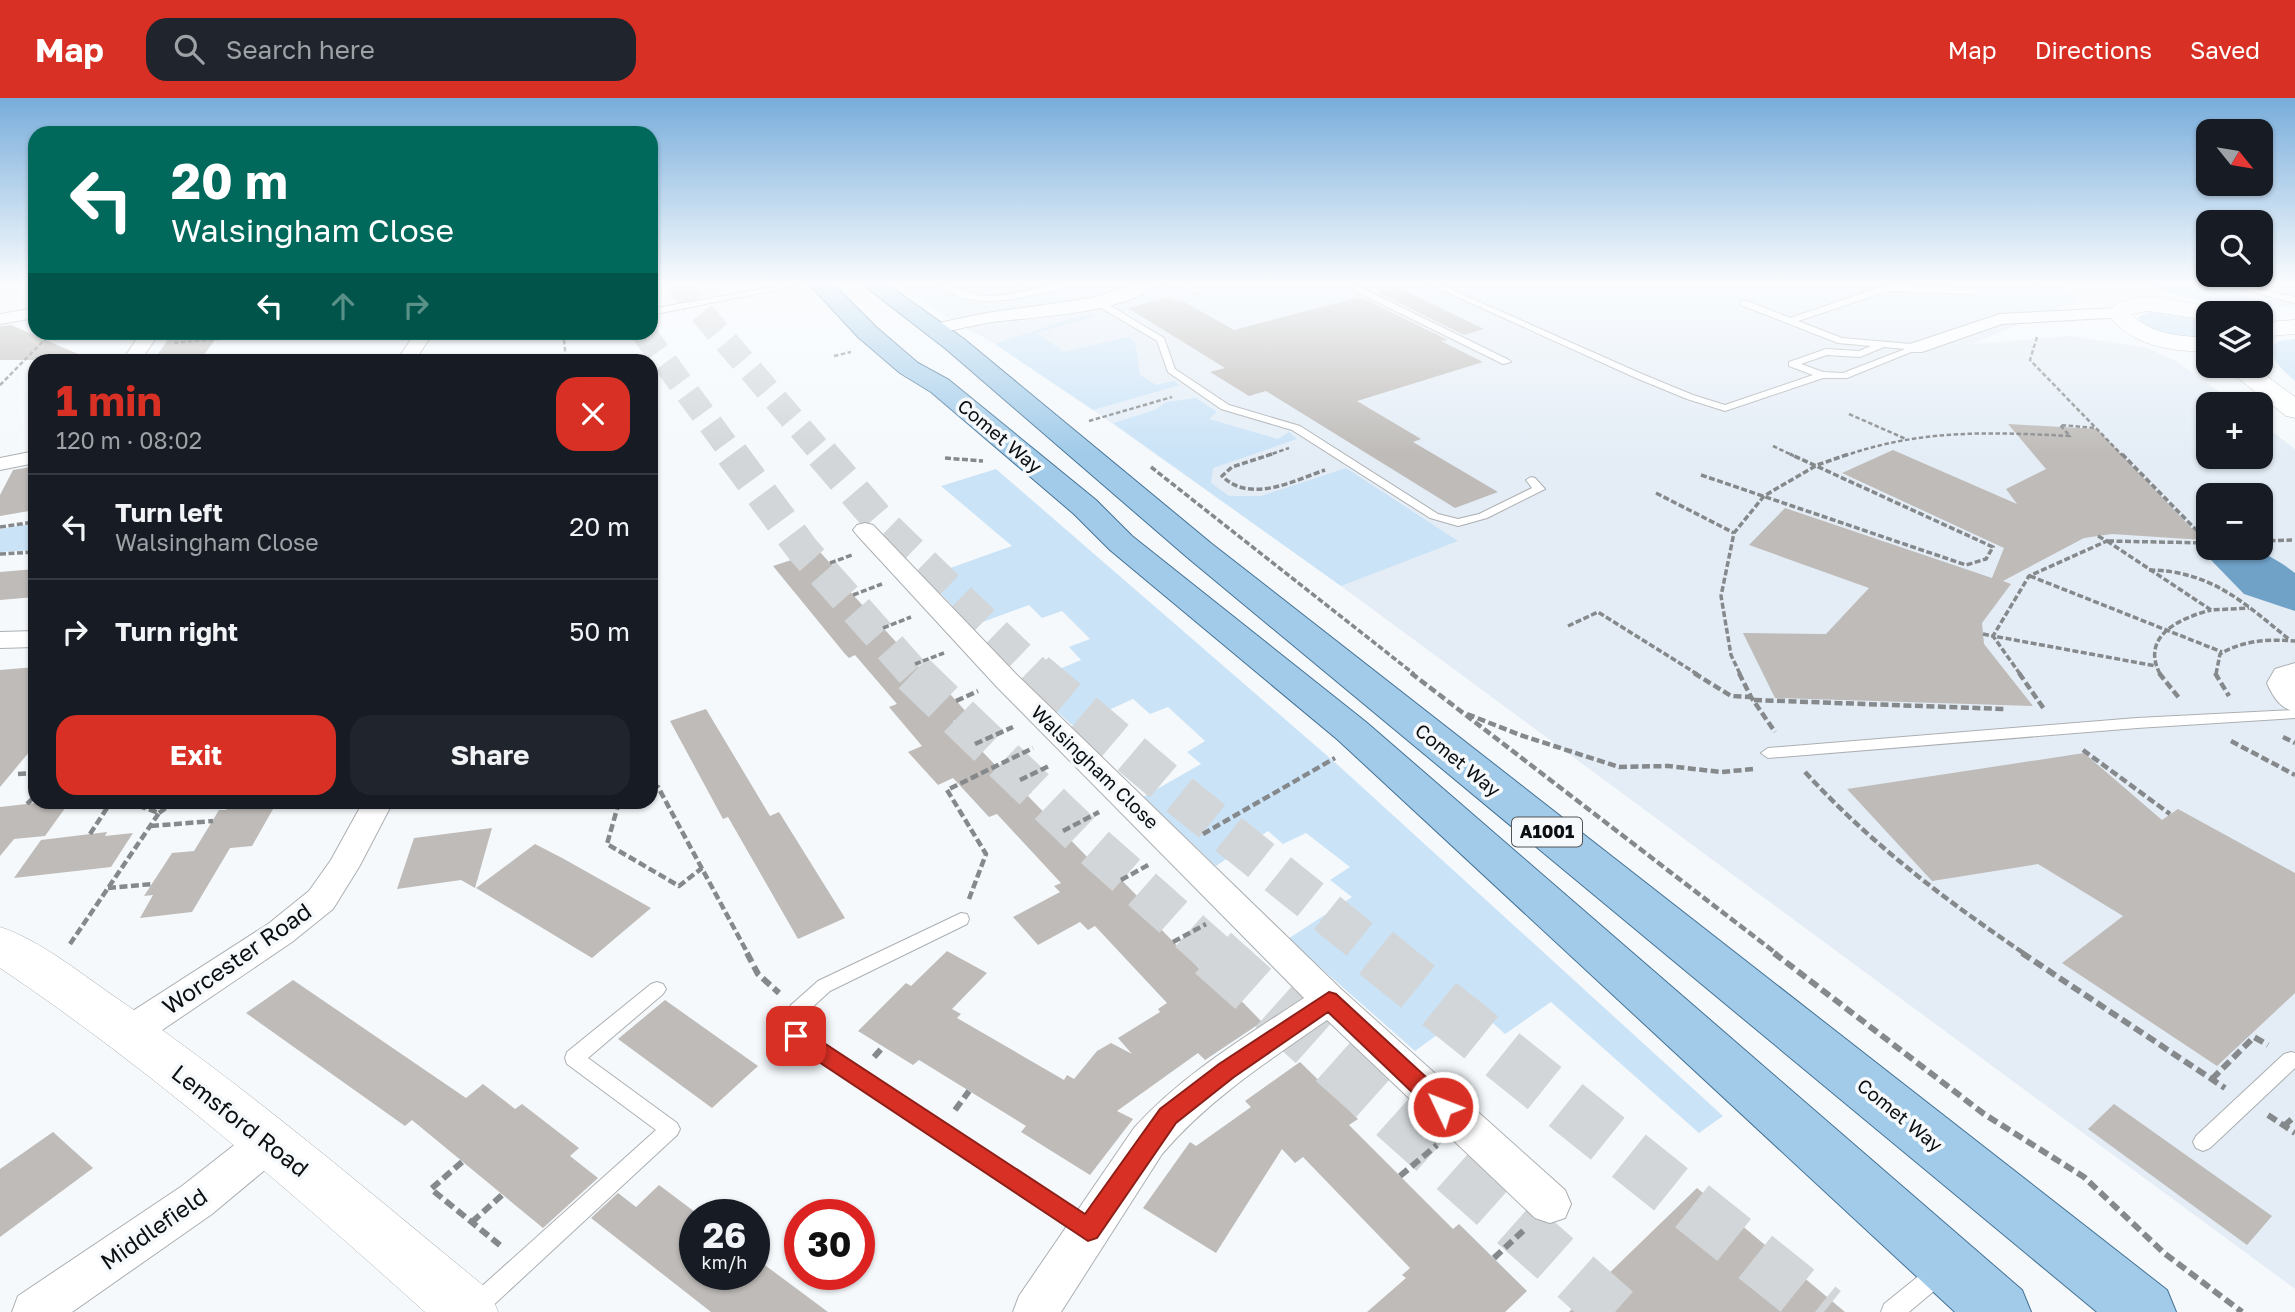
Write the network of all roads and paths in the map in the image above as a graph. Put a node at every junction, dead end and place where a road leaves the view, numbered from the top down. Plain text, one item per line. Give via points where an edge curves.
1 (564, 340) dead end
2 (44, 341) edge
3 (203, 341) edge
4 (862, 341) edge
5 (912, 341) edge
6 (935, 341) edge
7 (937, 341) edge
8 (1160, 341) edge
9 (1463, 341) edge
10 (1560, 341) edge
11 (1840, 341) edge
12 (1937, 341) edge
13 (2036, 341) edge
14 (2172, 341) joint
15 (864, 344) junction
16 (1884, 344) junction
17 (2196, 344) edge
18 (1916, 348) junction
19 (2196, 351) edge
20 (31, 354) edge
21 (135, 354) edge
22 (565, 354) edge
23 (1860, 354) junction
24 (834, 356) dead end
25 (28, 357) edge
26 (1506, 362) dead end
27 (1822, 375) junction
28 (2254, 378) edge
29 (0, 386) edge
30 (940, 386) junction
31 (1199, 389) junction
32 (2295, 410) edge
33 (1078, 414) dead end
34 (1849, 414) dead end
35 (1088, 421) junction
36 (2042, 427) dead end
37 (1100, 429) dead end
38 (2048, 435) dead end
39 (1907, 439) dead end
40 (1315, 440) junction
41 (1773, 446) dead end
42 (28, 458) edge
43 (945, 458) dead end
44 (994, 462) dead end
45 (1144, 462) dead end
46 (1349, 462) junction
47 (0, 464) edge
48 (1701, 475) dead end
49 (1531, 480) dead end
50 (1656, 493) dead end
51 (28, 523) edge
52 (0, 527) edge
53 (865, 530) dead end
54 (2196, 531) edge
55 (1734, 533) dead end
56 (2098, 536) dead end
57 (2292, 540) dead end
58 (2107, 541) junction
59 (2273, 541) edge
60 (2196, 543) edge
61 (28, 552) edge
62 (0, 554) edge
63 (2148, 570) junction
64 (2029, 576) junction
65 (2249, 608) junction
66 (1568, 626) dead end
67 (28, 639) edge
68 (0, 640) edge
69 (2291, 641) dead end
70 (2222, 652) dead end
71 (2156, 666) dead end
72 (2295, 671) edge
73 (2295, 703) edge
74 (2017, 709) dead end
75 (2031, 710) dead end
76 (2045, 710) dead end
77 (1460, 711) junction
78 (2295, 714) edge
79 (1051, 724) junction
80 (975, 744) dead end
81 (1768, 753) dead end
82 (1339, 756) dead end
83 (1668, 766) dead end
84 (28, 774) edge
85 (18, 775) dead end
86 (658, 787) edge
87 (106, 809) edge
88 (148, 809) edge
89 (164, 809) edge
90 (375, 809) edge
91 (617, 809) edge
92 (159, 813) junction
93 (212, 821) dead end
94 (150, 826) junction
95 (90, 834) dead end
96 (1178, 848) junction
97 (702, 868) junction
98 (152, 884) dead end
99 (108, 888) junction
100 (961, 919) joint
101 (0, 945) edge
102 (49, 976) junction
103 (657, 989) dead end
104 (1329, 1000) junction
105 (797, 1010) junction
106 (127, 1034) junction
107 (2291, 1060) joint
108 (2212, 1079) dead end
109 (2295, 1116) edge
110 (1462, 1125) junction
111 (2284, 1126) dead end
112 (270, 1141) junction
113 (2203, 1142) dead end
114 (463, 1163) dead end
115 (1400, 1176) dead end
116 (502, 1195) dead end
117 (1550, 1204) dead end
118 (472, 1222) junction
119 (1088, 1230) junction
120 (523, 1264) junction
121 (1948, 1266) junction
122 (34, 1312) edge
123 (470, 1312) edge
124 (1035, 1312) edge
125 (1892, 1312) edge
126 (2000, 1312) edge
127 (2145, 1312) edge
128 (2242, 1312) edge

1 - 22 path
2 - 20 path
3 - 21 path
4 - 15 main road, Comet Way / A1001
5 - 15 main road
6 - 30 main road, A1001
7 - 127 main road, Comet Way / A1001
8 - 31 lane via 1171,370
9 - 26 lane
10 - 27 lane via 1725,408
11 - 16 lane
12 - 18 street
13 - 54 path via 2030,360
14 - 17 street
14 - 19 street
15 - 24 path
15 - 30 main road, Comet Way / A1001
16 - 18 lane
16 - 23 lane
18 - 27 lane via 1844,376
23 - 27 lane via 1822,369
23 - 27 lane via 1826,352 1792,364
25 - 29 path
28 - 32 street
30 - 121 main road, Comet Way / A1001 via 1085,507 1121,543 1352,731
31 - 35 path
31 - 40 lane via 1225,407 1296,428
33 - 35 path
34 - 39 path
35 - 37 path
36 - 38 path
40 - 46 lane
40 - 46 path via 1232,467 1222,476 1229,485 1264,490
41 - 48 path via 1993,547 1986,559 1966,565
42 - 47 street
43 - 44 path
45 - 77 path
46 - 49 lane via 1434,516 1458,523 1538,489
50 - 55 path
51 - 52 path
53 - 79 street, Walsingham Close
56 - 58 path
57 - 59 path
58 - 60 path
58 - 63 path
58 - 64 path
61 - 62 path
63 - 65 path via 2188,571 2209,578
63 - 65 path via 2211,611
64 - 70 path
64 - 71 path via 1993,636
65 - 69 path
66 - 74 path via 1598,612 1731,695
67 - 68 street
72 - 73 street via 2281,683
75 - 76 path
77 - 83 path via 1619,767
77 - 128 path via 1983,1114 2084,1177 2164,1252
78 - 81 lane
79 - 80 path
79 - 96 street, Walsingham Close
79 - 100 path via 947,790 986,854
82 - 96 path
84 - 85 path
86 - 97 path
87 - 95 path
88 - 92 path
89 - 92 path
90 - 106 street, Worcester Road via 321,900 280,933
91 - 97 path via 607,844 679,886
92 - 94 path
93 - 94 path
94 - 99 path
96 - 104 street, Walsingham Close
97 - 105 path via 758,974
98 - 99 path
99 - 102 path
100 - 105 lane via 824,986
101 - 102 street, Lemsford Road
102 - 106 street, Lemsford Road
103 - 120 lane via 574,1058 670,1129
104 - 110 street, Walsingham Close
104 - 119 street via 1168,1116
105 - 119 lane via 796,1036
106 - 112 street, Lemsford Road
107 - 108 path via 2254,1037
107 - 113 lane
109 - 111 path
110 - 115 path
110 - 117 street, Walsingham Close
112 - 122 street, Middlefield via 197,1200
112 - 123 street, Lemsford Road
114 - 118 path via 431,1189
116 - 118 path
118 - 120 path
119 - 124 street
120 - 123 lane
121 - 125 lane
121 - 126 main road, Comet Way / A1001

